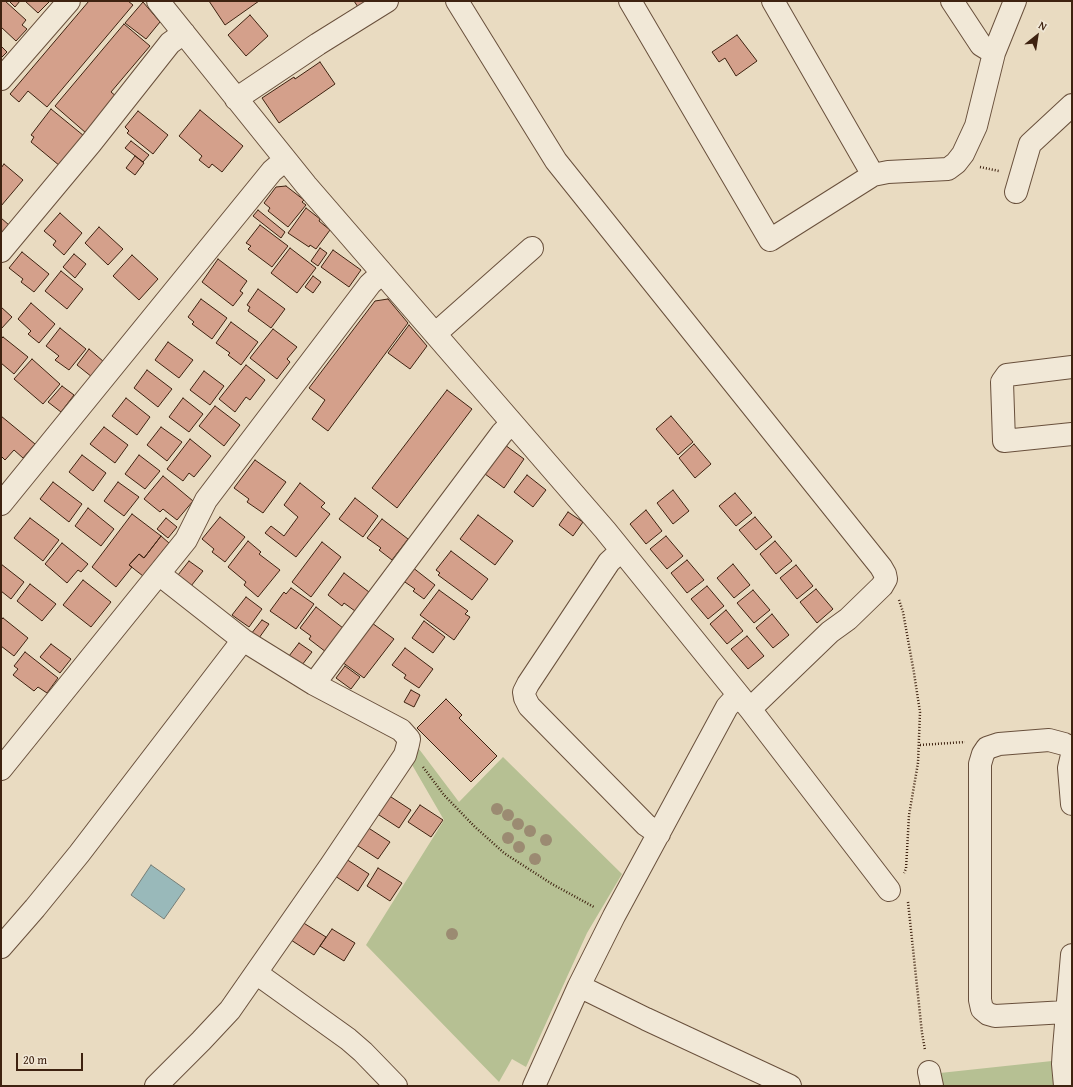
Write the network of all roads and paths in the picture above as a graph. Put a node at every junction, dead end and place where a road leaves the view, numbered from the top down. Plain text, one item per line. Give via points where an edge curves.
1 (69, 1) edge
2 (158, 1) edge
3 (387, 1) edge
4 (457, 1) edge
5 (630, 1) edge
6 (773, 1) edge
7 (952, 1) edge
8 (1015, 1) edge
9 (184, 33) junction
10 (994, 53) junction
11 (1, 79) edge
12 (236, 100) junction
13 (1072, 105) edge
14 (285, 160) junction
15 (977, 166) dead end
16 (1003, 172) dead end
17 (873, 175) junction
18 (1016, 192) dead end
19 (532, 248) dead end
20 (1, 251) edge
21 (382, 273) junction
22 (435, 334) junction
23 (1072, 367) edge
24 (512, 423) junction
25 (1072, 434) edge
26 (1, 504) edge
27 (621, 551) junction
28 (159, 574) junction
29 (886, 579) junction
30 (243, 640) junction
31 (314, 684) junction
32 (744, 702) junction
33 (966, 742) dead end
34 (920, 745) junction
35 (1072, 748) edge
36 (407, 749) junction
37 (1072, 755) edge
38 (1, 769) edge
39 (1072, 804) edge
40 (659, 834) junction
41 (906, 869) junction
42 (907, 877) dead end
43 (899, 895) junction
44 (614, 916) junction
45 (1, 946) edge
46 (1072, 955) edge
47 (256, 973) junction
48 (579, 986) junction
49 (1066, 1012) junction
50 (922, 1033) dead end
51 (1068, 1048) edge
52 (156, 1086) edge
53 (396, 1086) edge
54 (534, 1086) edge
55 (790, 1086) edge
56 (1065, 1086) edge

1 - 11 street
2 - 9 street
3 - 12 street
4 - 29 street via 556,161 881,567
5 - 17 street via 770,240
6 - 17 street
7 - 10 street via 981,45
8 - 10 street
9 - 12 street
9 - 20 street via 170,43
10 - 17 street via 976,126 956,163 948,169
12 - 14 street
13 - 18 street via 1030,144
14 - 21 street
14 - 26 street via 272,171
15 - 16 path
19 - 22 street
21 - 22 street
21 - 28 street via 370,284 217,485 206,500 186,540
22 - 24 street
23 - 25 street via 1007,375 1002,382 1004,442
24 - 27 street
24 - 31 street via 492,446
27 - 32 street
27 - 40 street via 609,562 528,684 524,698 562,740
28 - 30 street
28 - 38 street
29 - 32 street via 848,619
29 - 34 path via 895,586 903,612 919,696
30 - 31 street
30 - 45 street via 79,854
31 - 36 street via 401,730 408,739
32 - 40 street via 727,707
32 - 43 street
33 - 34 path
34 - 41 path via 909,815
35 - 49 street via 1049,740 999,744 987,748 980,764 982,1009 996,1016
36 - 44 path via 444,795 504,853 552,884
36 - 47 street
37 - 39 street via 1069,768
40 - 44 street
41 - 42 path
41 - 43 path via 901,879
43 - 50 path
44 - 48 street
46 - 49 street
47 - 52 street via 230,1010
47 - 53 street via 348,1039
48 - 54 street
48 - 55 street
49 - 51 street
51 - 56 street via 1064,1064

